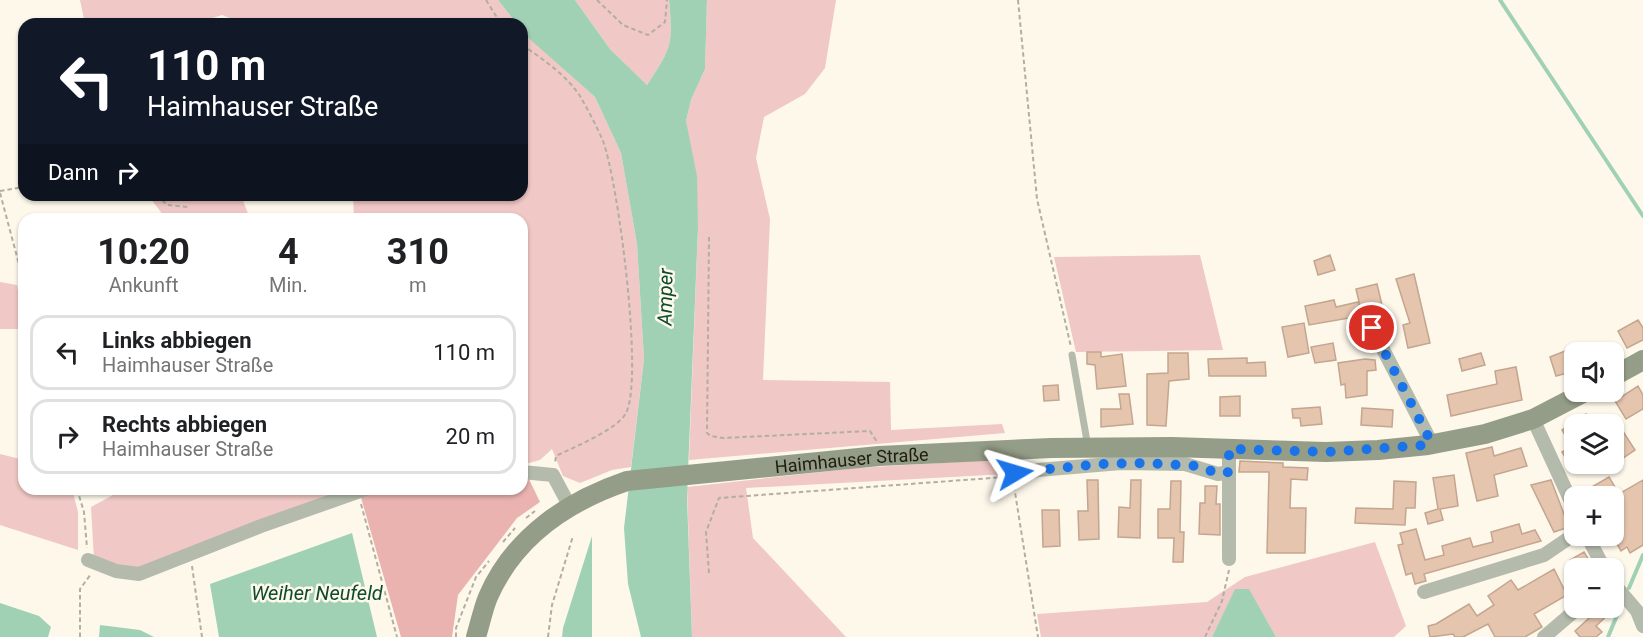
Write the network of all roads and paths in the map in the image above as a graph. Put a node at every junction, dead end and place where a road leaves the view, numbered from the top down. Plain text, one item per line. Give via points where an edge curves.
1 (486, 0) edge
2 (597, 0) edge
3 (667, 0) edge
4 (1018, 0) edge
5 (497, 18) edge
6 (528, 49) edge
7 (18, 188) edge
8 (0, 192) edge
9 (163, 201) edge
10 (188, 207) dead end
11 (710, 237) dead end
12 (18, 260) edge
13 (1372, 328) dead end
14 (1072, 355) joint
15 (1643, 360) edge
16 (1624, 370) edge
17 (1566, 402) edge
18 (1533, 420) junction
19 (1428, 445) junction
20 (1088, 448) junction
21 (1229, 449) junction
22 (1012, 450) junction
23 (879, 456) junction
24 (1229, 472) junction
25 (528, 473) edge
26 (553, 475) junction
27 (1015, 479) junction
28 (1564, 486) edge
29 (78, 495) edge
30 (351, 495) edge
31 (363, 495) edge
32 (569, 505) junction
33 (573, 536) dead end
34 (1564, 541) edge
35 (191, 553) junction
36 (1229, 559) joint
37 (88, 560) junction
38 (709, 573) dead end
39 (1424, 592) dead end
40 (1624, 596) edge
41 (1566, 618) edge
42 (1643, 626) edge
43 (80, 637) edge
44 (202, 637) edge
45 (397, 637) edge
46 (476, 637) edge
47 (548, 637) edge
48 (1038, 637) edge
49 (1205, 637) edge
50 (1544, 637) edge

1 - 5 path
2 - 3 path via 623,25 648,35 665,22
4 - 14 path via 1038,199
6 - 26 path via 549,63 579,95 603,141 615,187 631,325 631,383 625,414 556,456
7 - 8 path
8 - 12 path
9 - 10 path
11 - 23 path via 707,433 723,438 870,431 879,445
13 - 19 street via 1429,438
14 - 20 lane
15 - 16 main road
17 - 18 main road, Haimhauser Straße
18 - 19 main road, Haimhauser Straße
18 - 28 street
19 - 21 main road, Haimhauser Straße via 1326,452
20 - 21 main road, Haimhauser Straße
20 - 22 main road, Haimhauser Straße
21 - 24 street
22 - 23 main road, Haimhauser Straße
22 - 27 street
23 - 32 main road, Haimhauser Straße via 627,481
24 - 27 street via 1218,474 1185,464 1137,463 1038,470
24 - 36 street
25 - 26 street
26 - 32 street
27 - 38 path via 719,498 706,532
27 - 48 path
29 - 37 path via 84,512
30 - 35 street
31 - 45 path
32 - 46 main road, Haimhauser Straße via 534,531 513,555 488,596
33 - 47 path via 552,604
34 - 39 street via 1544,555
35 - 37 street via 139,574 116,571
35 - 44 path
36 - 49 path via 1222,601
37 - 43 path via 91,575 80,589
40 - 42 street
41 - 50 street

